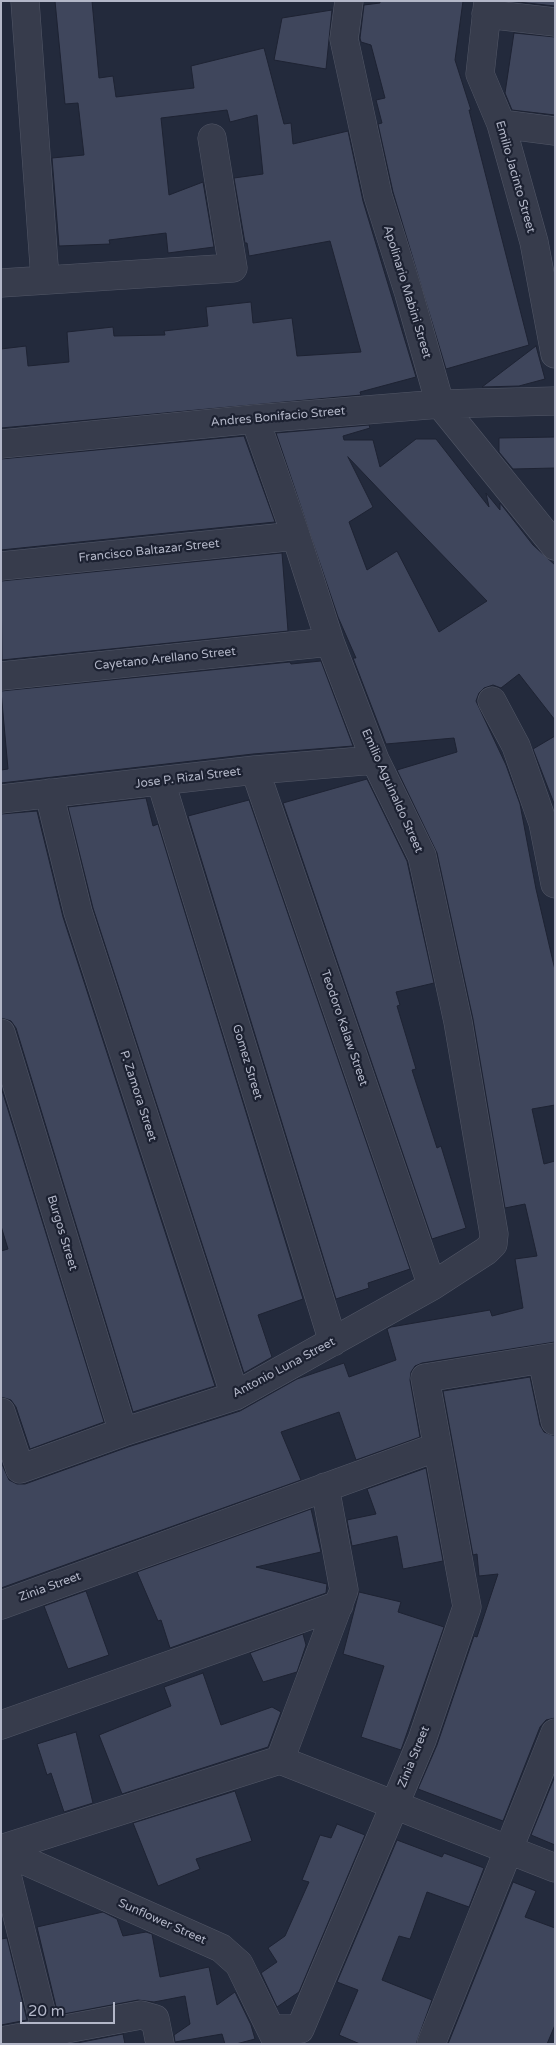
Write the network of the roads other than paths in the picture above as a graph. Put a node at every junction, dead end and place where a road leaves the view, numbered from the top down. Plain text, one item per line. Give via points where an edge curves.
1 (25, 1) edge
2 (349, 1) edge
3 (487, 8) edge
4 (555, 22) edge
5 (501, 124) junction
6 (555, 130) edge
7 (212, 138) dead end
8 (544, 244) edge
9 (45, 279) junction
10 (1, 283) edge
11 (555, 354) edge
12 (555, 401) edge
13 (440, 404) junction
14 (255, 419) junction
15 (1, 444) edge
16 (544, 522) edge
17 (296, 536) junction
18 (555, 546) edge
19 (1, 566) edge
20 (330, 642) junction
21 (1, 676) edge
22 (492, 701) dead end
23 (375, 760) junction
24 (256, 770) junction
25 (161, 782) junction
26 (49, 793) junction
27 (1, 799) edge
28 (555, 884) edge
29 (1, 1033) edge
30 (494, 1234) joint
31 (432, 1286) junction
32 (333, 1342) junction
33 (548, 1358) edge
34 (235, 1396) junction
35 (1, 1412) edge
36 (555, 1421) edge
37 (122, 1432) junction
38 (436, 1447) junction
39 (325, 1487) junction
40 (1, 1605) edge
41 (339, 1605) junction
42 (1, 1725) edge
43 (555, 1733) edge
44 (280, 1760) junction
45 (395, 1804) junction
46 (1, 1850) edge
47 (508, 1850) junction
48 (555, 1868) edge
49 (46, 2031) junction
50 (275, 2036) edge
51 (1, 2041) edge
52 (160, 2044) edge
53 (431, 2044) edge

1 - 9 street
2 - 13 street, Apolinario Mabini Street via 344,39 378,196 410,294
3 - 4 street
3 - 5 street, Emilio Jacinto Street via 480,74
5 - 6 street
5 - 8 street, Emilio Jacinto Street
7 - 9 street via 232,268
8 - 11 street, Emilio Jacinto Street
9 - 10 street
12 - 13 street, Andres Bonifacio Street
13 - 14 street, Andres Bonifacio Street
13 - 16 street, Apolinario Mabini Street
14 - 15 street, Andres Bonifacio Street
14 - 17 street, Emilio Aguinaldo Street
16 - 18 street, Apolinario Mabini Street
17 - 19 street, Francisco Baltazar Street
17 - 20 street, Emilio Aguinaldo Street
20 - 21 street, Cayetano Arellano Street
20 - 23 street, Emilio Aguinaldo Street
22 - 28 street via 516,746 543,823
23 - 24 street, Jose P. Rizal Street
23 - 30 street, Emilio Aguinaldo Street via 422,856 458,1022
24 - 25 street, Jose P. Rizal Street
24 - 31 street, Teodoro Kalaw Street
25 - 26 street, Jose P. Rizal Street
25 - 32 street, Gomez Street
26 - 27 street, Jose P. Rizal Street
26 - 34 street, P. Zamora Street via 78,912
29 - 37 street, Burgos Street
30 - 31 street, Antonio Luna Street via 493,1244 486,1251
31 - 32 street, Antonio Luna Street
32 - 34 street, Antonio Luna Street
33 - 36 street
33 - 38 street, Zinia Street via 425,1378
34 - 37 street, Antonio Luna Street
35 - 37 street, Antonio Luna Street via 20,1469
38 - 39 street, Zinia Street
38 - 45 street, Zinia Street via 467,1607 422,1740
39 - 40 street, Zinia Street
39 - 41 street via 344,1590
41 - 42 street
41 - 44 street
43 - 47 street
44 - 45 street
44 - 46 street
45 - 47 street
45 - 50 street, Zinia Street via 300,2029
46 - 49 street
46 - 50 street, Sunflower Street via 221,1948 239,1964
47 - 48 street
47 - 53 street
49 - 51 street
49 - 52 street via 141,2014 155,2019

